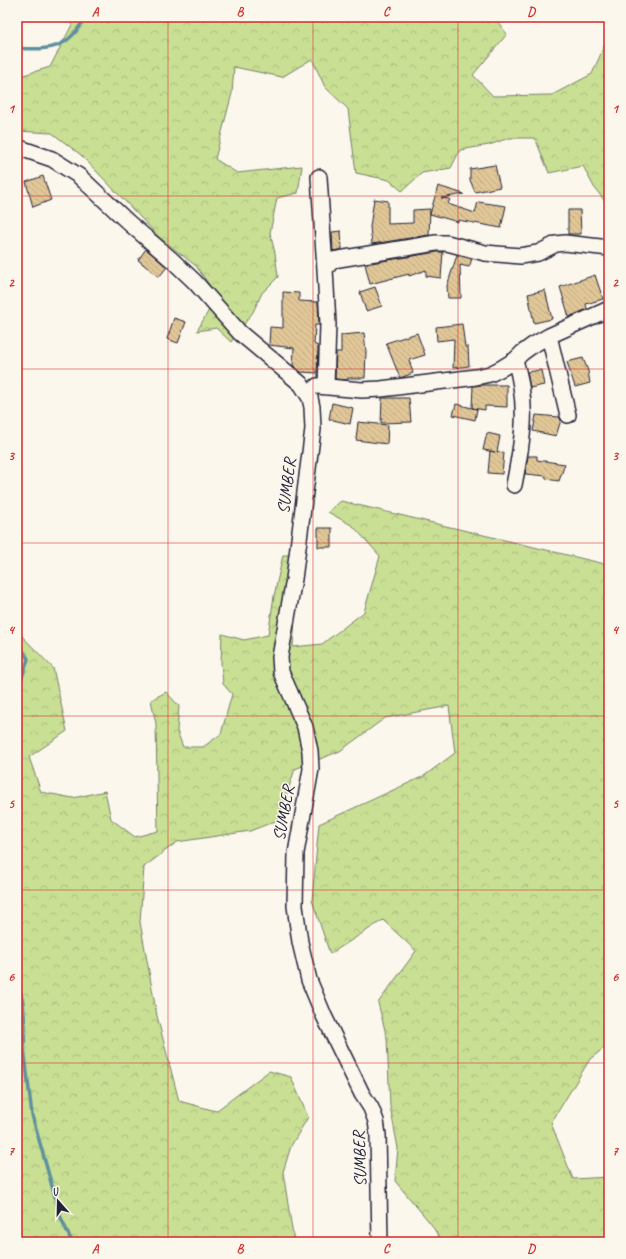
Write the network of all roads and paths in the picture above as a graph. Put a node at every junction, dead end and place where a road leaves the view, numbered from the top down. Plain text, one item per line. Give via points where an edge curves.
1 (17, 147) edge
2 (319, 177) dead end
3 (609, 248) edge
4 (325, 269) junction
5 (609, 309) edge
6 (549, 336) junction
7 (514, 360) junction
8 (301, 384) junction
9 (326, 387) junction
10 (568, 415) dead end
11 (514, 484) dead end
12 (380, 1242) edge

1 - 8 street via 67,167 87,182 172,260 240,333
2 - 4 street
3 - 4 street via 556,244 538,253 520,256 485,253 436,242 337,259
4 - 9 street via 328,324
5 - 6 street
6 - 7 street
6 - 10 street
7 - 9 street via 490,374 476,377 399,388 362,390
7 - 11 street via 522,391 524,415 523,436
8 - 9 street
8 - 12 street, SUMBER via 310,398 313,429 294,579 280,658 281,672 306,727 310,751 311,769 296,853 295,906 309,980 376,1121

